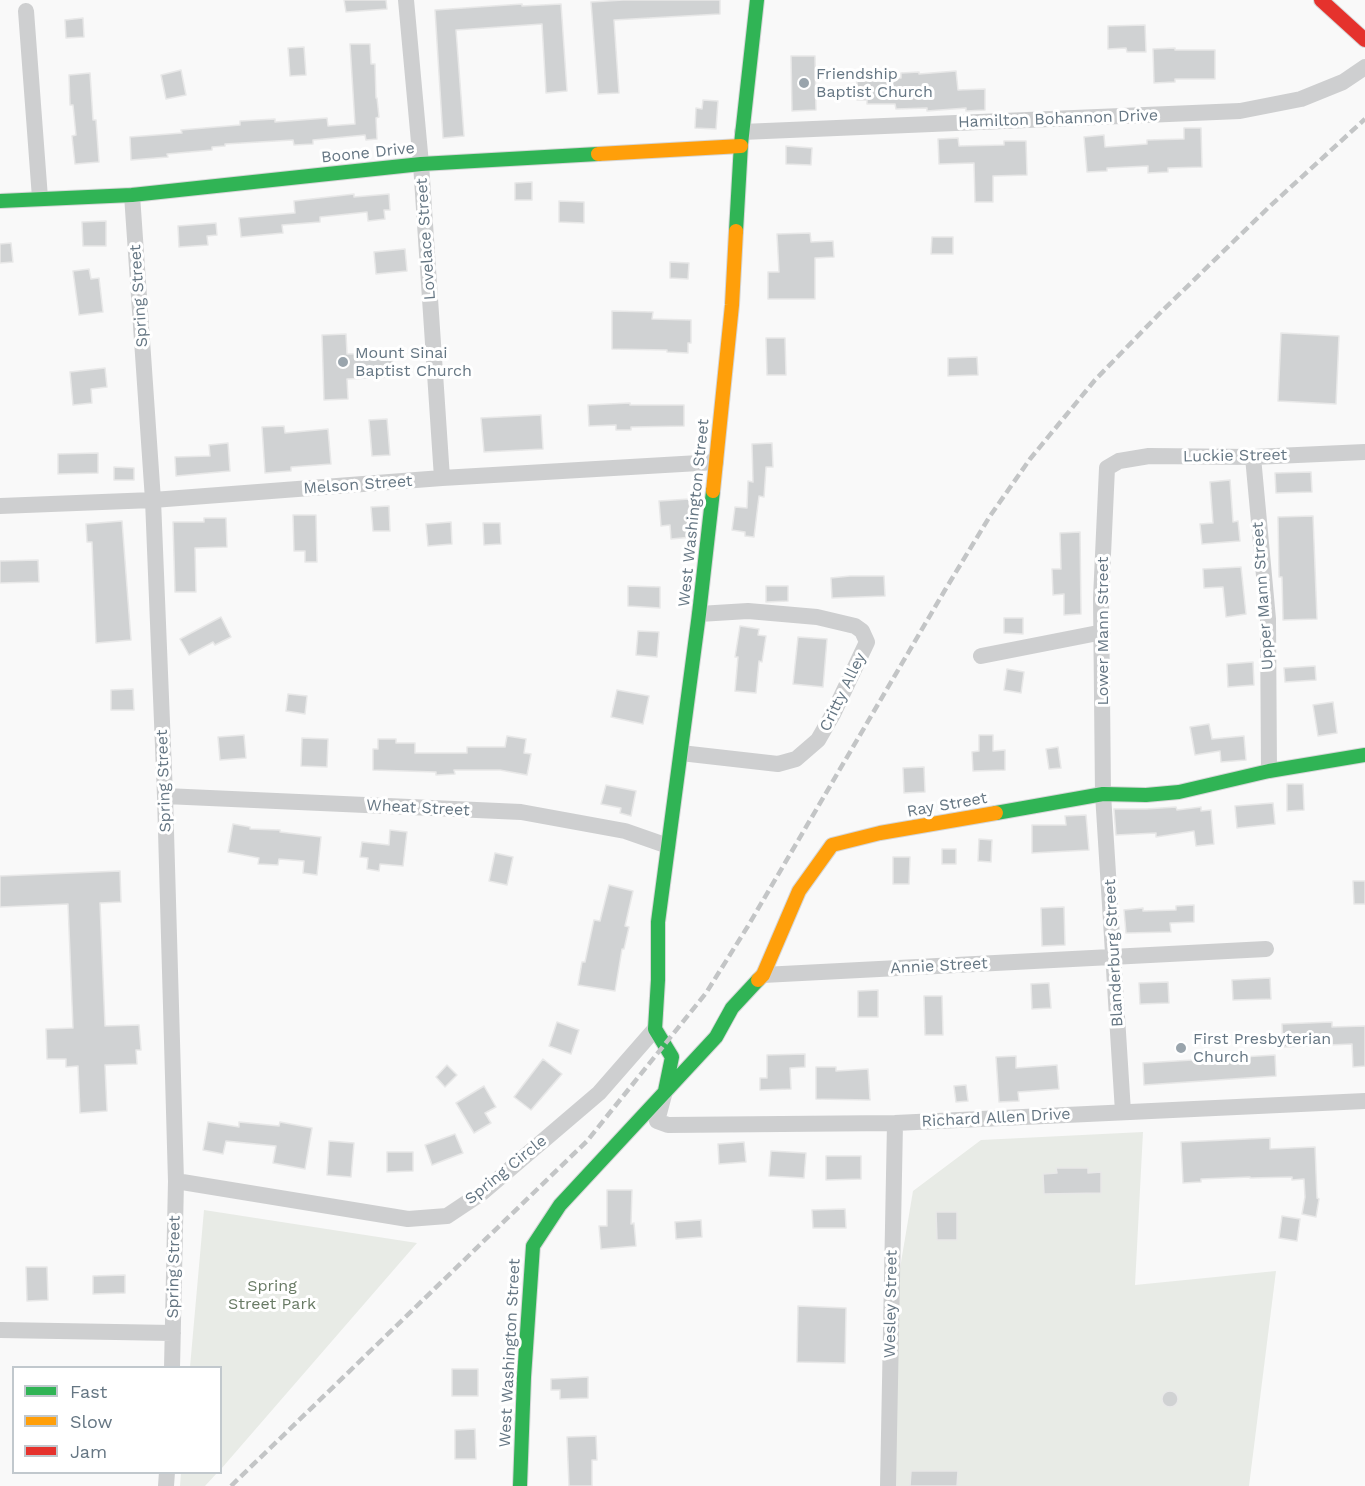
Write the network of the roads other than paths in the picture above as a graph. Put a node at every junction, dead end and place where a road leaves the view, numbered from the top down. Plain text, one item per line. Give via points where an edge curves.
1 (406, 0) edge
2 (757, 0) edge
3 (1321, 0) edge
4 (26, 11) dead end
5 (1365, 40) edge
6 (1365, 67) edge
7 (742, 139) junction
8 (421, 164) junction
9 (132, 195) junction
10 (40, 198) junction
11 (0, 201) edge
12 (1365, 453) edge
13 (1253, 457) junction
14 (716, 462) junction
15 (1107, 468) joint
16 (442, 478) junction
17 (153, 500) junction
18 (0, 506) edge
19 (699, 614) junction
20 (1103, 632) junction
21 (981, 656) dead end
22 (681, 753) junction
23 (1365, 755) edge
24 (1269, 771) junction
25 (1104, 794) junction
26 (165, 796) junction
27 (668, 846) junction
28 (1266, 949) dead end
29 (1115, 958) junction
30 (763, 975) junction
31 (655, 1029) junction
32 (666, 1091) junction
33 (1365, 1101) edge
34 (1123, 1112) junction
35 (895, 1123) junction
36 (176, 1181) junction
37 (0, 1330) edge
38 (173, 1333) junction
39 (172, 1366) edge
40 (520, 1486) edge
41 (888, 1486) edge

1 - 8 street, Lovelace Street
2 - 7 street, West Washington Street
3 - 5 street
4 - 10 street
6 - 7 street, Hamilton Bohannon Drive via 1342,82 1301,99 1240,111
7 - 8 street, Boone Drive
7 - 14 street, West Washington Street via 732,305
8 - 9 street, Boone Drive
8 - 16 street, Lovelace Street
9 - 10 street, Boone Drive
9 - 17 street, Spring Street
10 - 11 street, Boone Drive
12 - 13 street, Luckie Street
13 - 15 street, Luckie Street via 1149,456 1119,460
13 - 24 street, Upper Mann Street via 1268,619
14 - 16 street, Melson Street
14 - 19 street, West Washington Street
15 - 20 street, Lower Mann Street
16 - 17 street, Melson Street
17 - 18 street, Melson Street
17 - 26 street, Spring Street
19 - 22 street, West Washington Street
19 - 22 street, Critty Alley via 747,611 817,617 855,626 867,642 818,740 796,759 778,764
20 - 21 street
20 - 25 street, Lower Mann Street
22 - 27 street, West Washington Street
23 - 24 street, Ray Street
24 - 25 street, Ray Street via 1179,792
25 - 29 street, Blanderburg Street
25 - 30 street, Ray Street via 831,845 799,891
26 - 27 street, Wheat Street via 521,812 625,831
26 - 36 street, Spring Street
27 - 31 street, West Washington Street via 658,921
28 - 29 street, Annie Street
29 - 30 street, Annie Street
29 - 34 street, Blanderburg Street
30 - 32 street, Ray Street via 732,1008 716,1037
31 - 32 street via 672,1057
31 - 36 street, Spring Circle via 598,1094 483,1192 447,1216 408,1219
32 - 35 street, Richard Allen Drive via 657,1121 668,1125
32 - 40 street, West Washington Street via 560,1205 533,1246
33 - 34 street, Richard Allen Drive
34 - 35 street, Richard Allen Drive
35 - 41 street, Wesley Street
36 - 38 street, Spring Street
37 - 38 street
38 - 39 street, Spring Street

